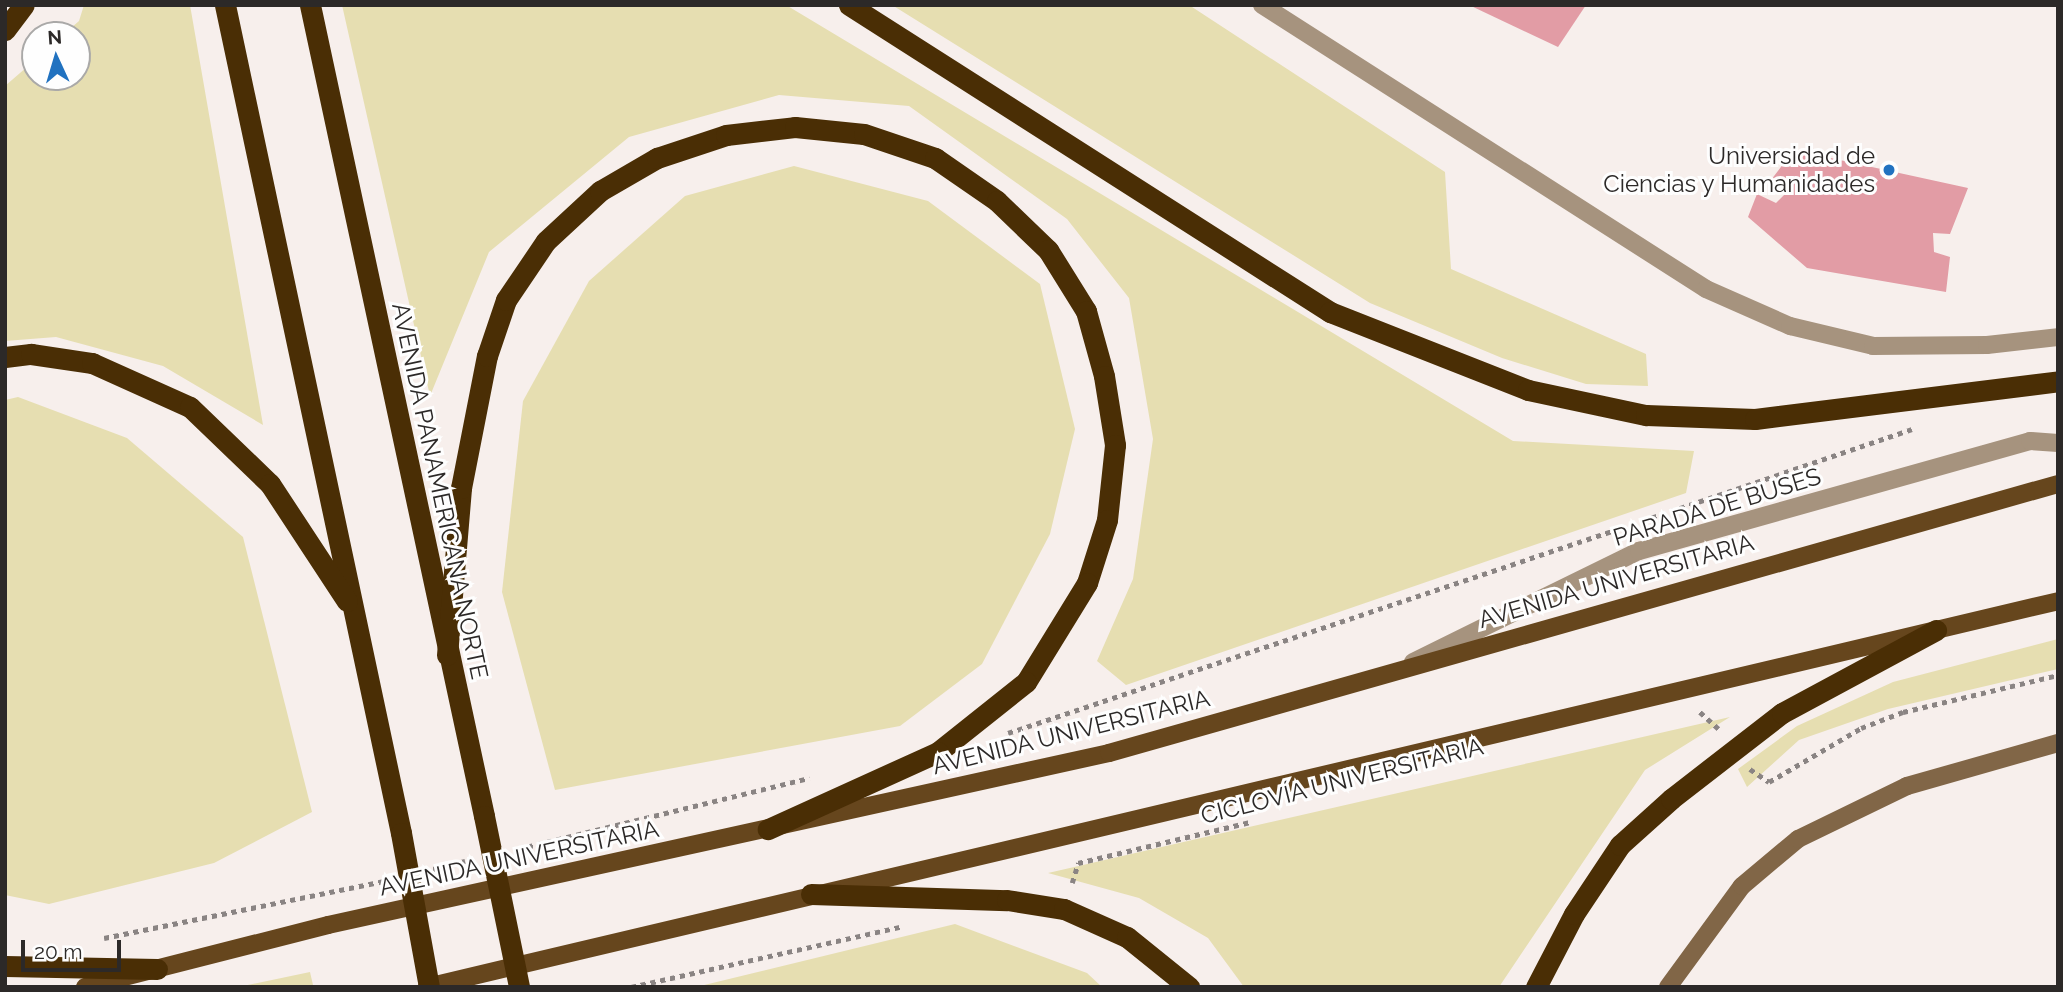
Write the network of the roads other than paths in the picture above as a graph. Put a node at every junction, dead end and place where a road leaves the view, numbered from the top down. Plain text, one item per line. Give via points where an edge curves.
1 (24, 5) edge
2 (225, 5) edge
3 (310, 5) edge
4 (849, 5) edge
5 (1262, 5) edge
6 (5, 30) edge
7 (2058, 337) edge
8 (5, 357) edge
9 (2058, 381) edge
10 (2058, 443) edge
11 (2058, 484) edge
12 (2058, 601) edge
13 (354, 611) junction
14 (1936, 630) junction
15 (447, 654) junction
16 (1406, 665) junction
17 (2058, 743) edge
18 (768, 829) junction
19 (811, 894) junction
20 (5, 966) edge
21 (158, 969) junction
22 (85, 987) edge
23 (428, 987) edge
24 (519, 987) edge
25 (1189, 987) edge
26 (1536, 987) edge
27 (1668, 987) edge

1 - 6 highway
2 - 13 highway
3 - 15 highway, AVENIDA PANAMERICANA NORTE
4 - 9 highway via 1330,312 1528,390 1646,415 1755,419
5 - 7 street via 1706,289 1790,326 1873,346 1987,345
8 - 13 highway via 31,354 92,363 190,407 270,484
10 - 16 street, PARADA DE BUSES via 2030,442 1639,551
11 - 16 main road, AVENIDA UNIVERSITARIA
12 - 14 main road
13 - 23 highway, bridge
14 - 19 main road
14 - 26 highway via 1782,713 1620,845 1574,914
15 - 18 highway via 461,488 487,356 506,300 546,242 600,191 656,158 726,135 795,127 863,134 935,158 997,201 1048,250 1086,310 1104,376 1115,445 1107,520 1087,583 1026,682 938,752
15 - 24 highway, AVENIDA PANAMERICANA NORTE, bridge
16 - 18 main road, AVENIDA UNIVERSITARIA via 1109,753
17 - 27 main road via 1907,786 1798,839 1742,886
18 - 21 main road, AVENIDA UNIVERSITARIA via 328,925
19 - 23 main road
19 - 25 highway via 1007,900 1064,909 1127,937
20 - 21 highway
21 - 22 main road, AVENIDA UNIVERSITARIA

